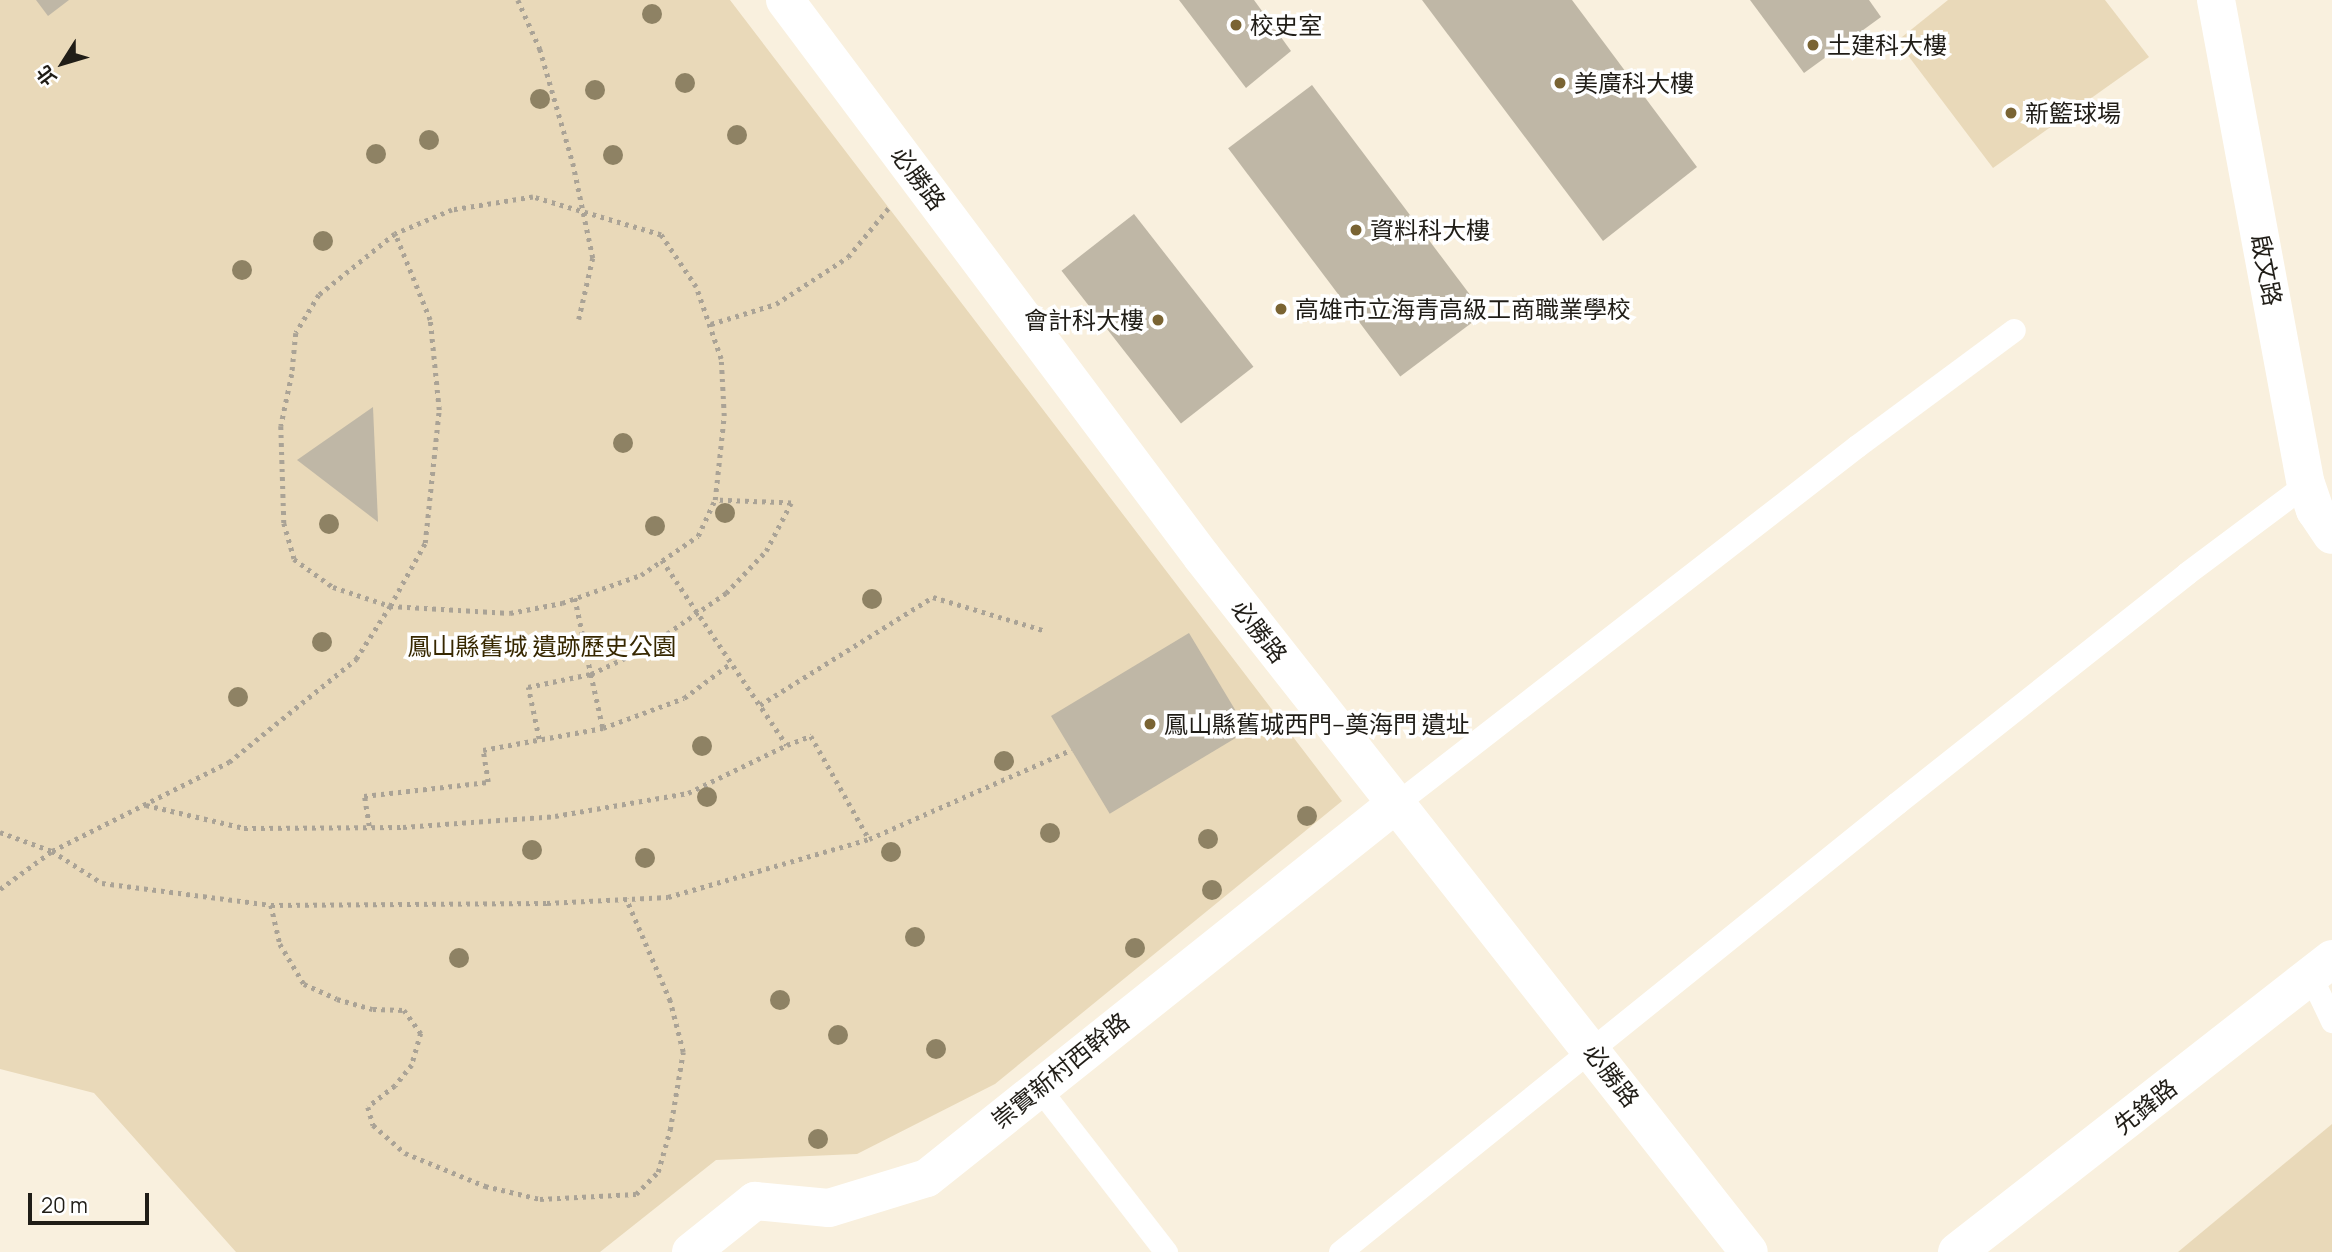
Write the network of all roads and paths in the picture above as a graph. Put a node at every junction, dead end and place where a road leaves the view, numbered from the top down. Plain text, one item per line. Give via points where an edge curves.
1 (518, 0) edge
2 (785, 0) edge
3 (2216, 0) edge
4 (918, 177) junction
5 (583, 211) junction
6 (395, 234) junction
7 (579, 320) dead end
8 (711, 324) junction
9 (2014, 330) dead end
10 (2306, 484) junction
11 (715, 500) junction
12 (2332, 536) edge
13 (662, 560) junction
14 (575, 598) junction
15 (390, 606) junction
16 (698, 613) junction
17 (1043, 630) dead end
18 (731, 663) junction
19 (591, 674) junction
20 (760, 705) junction
21 (603, 728) junction
22 (539, 740) junction
23 (787, 745) junction
24 (1071, 750) dead end
25 (1397, 803) junction
26 (144, 804) junction
27 (369, 826) junction
28 (0, 832) edge
29 (870, 839) junction
30 (52, 851) junction
31 (0, 889) edge
32 (626, 899) junction
33 (271, 905) junction
34 (2321, 968) edge
35 (2332, 1021) edge
36 (1593, 1050) junction
37 (1038, 1087) junction
38 (691, 1252) edge
39 (1166, 1252) edge
40 (1340, 1252) edge
41 (1749, 1252) edge
42 (1957, 1252) edge

1 - 5 path via 540,48
2 - 4 street, 必勝路
3 - 10 street, 啟文路
4 - 8 path via 848,257 776,304
4 - 25 street, 必勝路 via 1202,557
5 - 6 path via 533,197 452,210
5 - 7 path via 593,258
5 - 8 path via 661,235 696,287
6 - 15 path via 429,320 439,410 425,543
6 - 15 path via 319,295 296,333 281,426 284,523 294,559 333,587
8 - 11 path via 721,359 724,416
9 - 25 lane
10 - 12 street, 啟文路 via 2315,510
10 - 36 lane via 1908,794
11 - 13 path via 698,536
11 - 16 path via 792,503 766,551 726,593
13 - 14 path via 641,575
13 - 16 path
14 - 15 path via 510,614
14 - 19 path
15 - 26 path via 356,659 289,716 229,762
16 - 18 path
16 - 19 path via 646,648
17 - 20 path via 933,597
18 - 20 path
18 - 21 path via 684,698
19 - 21 path
19 - 22 path via 528,687
20 - 23 path
21 - 22 path
22 - 27 path via 483,750 488,782 364,796
23 - 27 path via 688,793 555,816
23 - 29 path via 810,736
24 - 29 path
25 - 36 street, 必勝路
25 - 37 street, 崇實新村西幹路
26 - 27 path via 244,828
26 - 30 path
28 - 30 path
29 - 32 path via 668,897
30 - 31 path
30 - 33 path via 102,883
32 - 33 path
32 - 33 path via 670,1001 683,1052 658,1172 636,1194 540,1199 485,1186 405,1153 373,1125 368,1107 412,1065 421,1033 404,1010 373,1009 304,984 280,944
34 - 35 lane
34 - 42 street, 先鋒路
36 - 40 lane
36 - 41 street, 必勝路
37 - 38 street, 崇實新村西幹路 via 927,1178 829,1208 755,1201
37 - 39 lane

